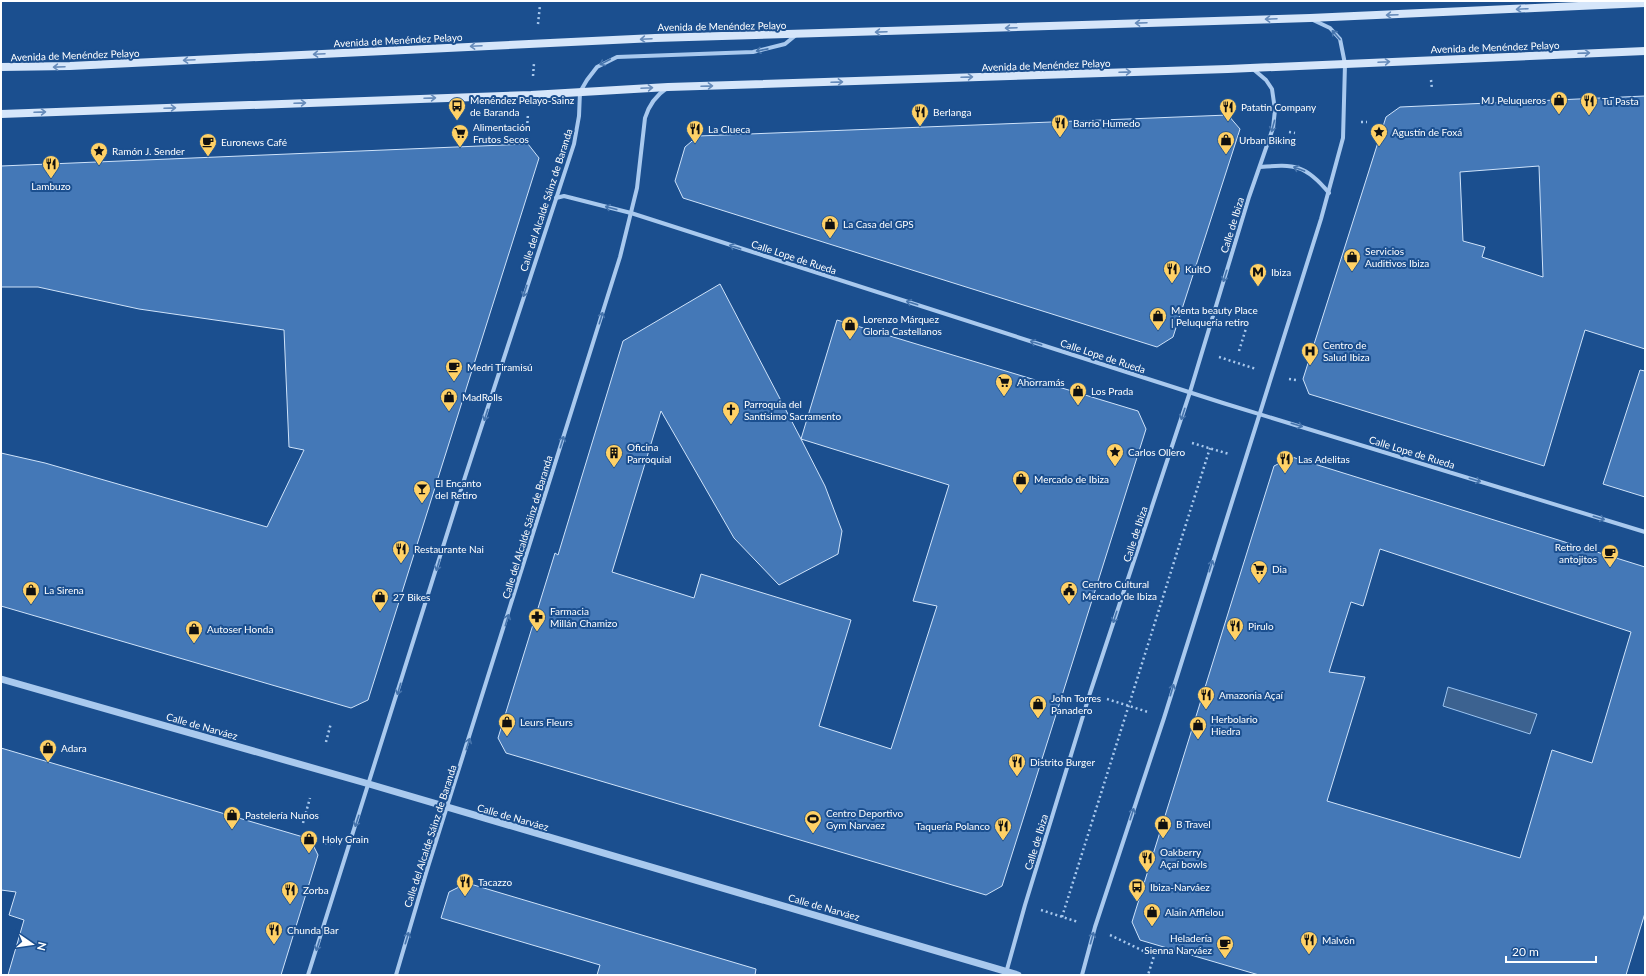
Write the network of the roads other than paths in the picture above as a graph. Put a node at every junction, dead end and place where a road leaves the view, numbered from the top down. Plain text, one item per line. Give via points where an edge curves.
1 (1645, 3) edge
2 (1310, 18) junction
3 (797, 35) junction
4 (1645, 50) edge
5 (1345, 64) junction
6 (1, 67) edge
7 (1251, 68) junction
8 (668, 87) junction
9 (580, 92) junction
10 (1, 114) edge
11 (1260, 167) junction
12 (1329, 192) junction
13 (556, 198) junction
14 (631, 214) junction
15 (1190, 392) junction
16 (1260, 414) junction
17 (1645, 532) edge
18 (1, 678) edge
19 (369, 784) junction
20 (447, 808) junction
21 (1006, 973) edge
22 (308, 975) edge
23 (396, 975) edge
24 (1018, 975) edge
25 (1082, 975) edge

1 -> 2 main road, Avenida de Menéndez Pelayo
2 -> 3 main road, Avenida de Menéndez Pelayo
5 -> 2 street, Avenida de Menéndez Pelayo via 1340,39 1330,28
3 -> 6 main road, Avenida de Menéndez Pelayo via 655,38 70,66
3 -> 9 street, Avenida de Menéndez Pelayo via 784,44 753,52 617,57 597,67
5 -> 4 main road, Avenida de Menéndez Pelayo
5 - 7 main road, Avenida de Menéndez Pelayo
5 - 12 street via 1342,138
8 -> 7 main road, Avenida de Menéndez Pelayo
7 -> 11 street, Calle de Ibiza via 1266,80 1272,90 1275,105 1273,128
9 -> 8 main road, Avenida de Menéndez Pelayo
8 - 14 street, Calle del Alcalde Sáinz de Baranda via 652,102 645,118 637,188
10 -> 9 main road, Avenida de Menéndez Pelayo
9 - 13 street, Calle del Alcalde Sáinz de Baranda via 575,138
12 -> 11 street via 1316,177 1299,167
11 -> 15 street, Calle de Ibiza
12 - 16 street
14 -> 13 street, Calle Lope de Rueda via 564,196
13 -> 19 street, Calle del Alcalde Sáinz de Baranda
15 -> 14 street, Calle Lope de Rueda
20 -> 14 street, Calle del Alcalde Sáinz de Baranda via 620,257
15 - 16 street, Calle Lope de Rueda
15 -> 21 street, Calle de Ibiza via 1090,693
16 -> 17 street, Calle Lope de Rueda
25 -> 16 street via 1095,927
18 - 19 street, Calle de Narváez
19 - 20 street, Calle de Narváez
19 -> 22 street, Calle del Alcalde Sáinz de Baranda
20 - 21 street, Calle de Narváez
23 -> 20 street, Calle del Alcalde Sáinz de Baranda
21 - 24 street, Calle de Narváez

